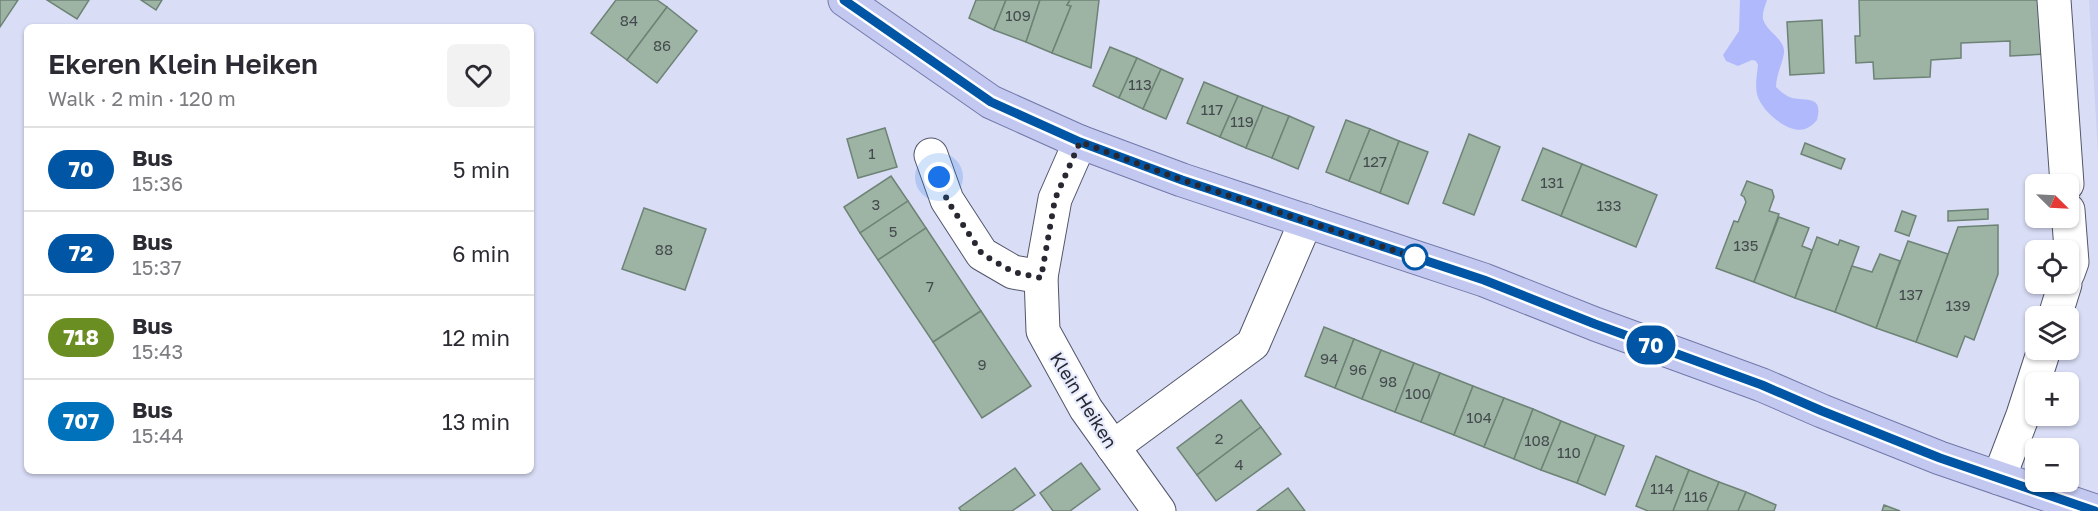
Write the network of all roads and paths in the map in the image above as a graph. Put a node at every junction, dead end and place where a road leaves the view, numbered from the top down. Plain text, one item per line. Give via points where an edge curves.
1 (2054, 0) edge
2 (858, 4) edge
3 (1080, 142) junction
4 (931, 155) dead end
5 (2066, 174) edge
6 (1306, 221) junction
7 (1041, 278) junction
8 (2041, 360) edge
9 (1113, 447) junction
10 (1999, 478) junction
11 (1159, 511) edge
12 (2095, 511) edge

1 - 5 street
2 - 3 main road via 991,102
3 - 6 main road
3 - 7 street, Klein Heiken via 1055,199
4 - 7 street via 947,200 982,254 1013,272
6 - 9 street via 1253,344
6 - 10 main road via 1493,283
7 - 9 street, Klein Heiken via 1043,331 1086,409
8 - 10 street
9 - 11 street, Klein Heiken
10 - 12 main road

